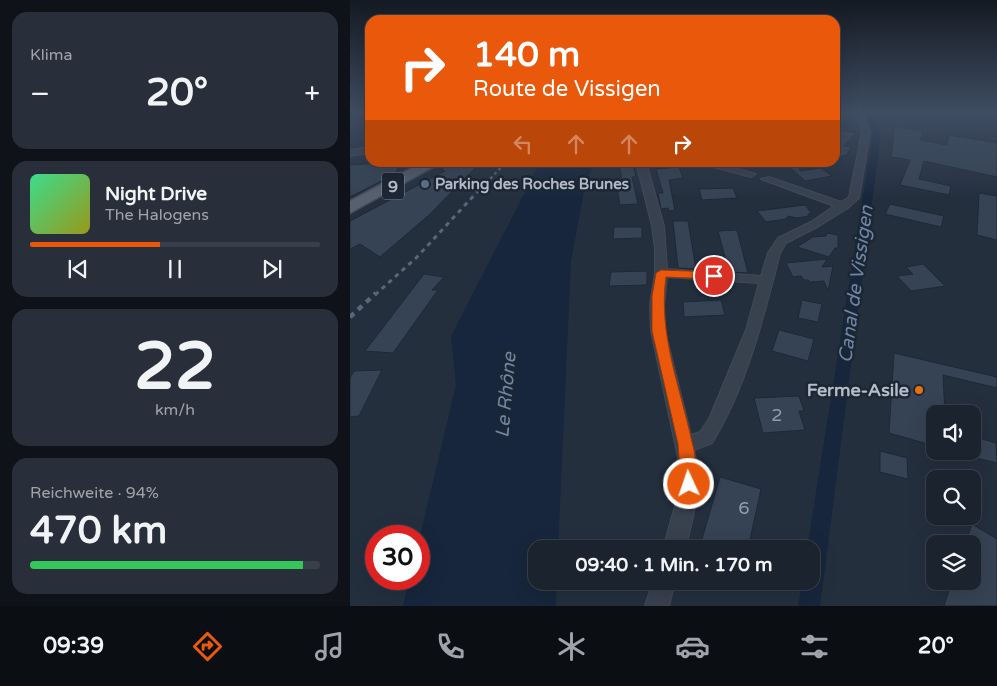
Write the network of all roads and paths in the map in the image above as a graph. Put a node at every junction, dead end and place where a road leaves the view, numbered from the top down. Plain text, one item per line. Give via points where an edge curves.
1 (865, 141) edge
2 (365, 151) edge
3 (350, 154) edge
4 (417, 167) edge
5 (426, 167) edge
6 (642, 167) edge
7 (720, 167) edge
8 (350, 203) edge
9 (844, 206) junction
10 (350, 208) edge
11 (661, 273) junction
12 (768, 280) junction
13 (686, 444) junction
14 (676, 540) edge
15 (661, 590) edge
16 (657, 606) edge

1 - 9 street via 856,194
2 - 3 street
4 - 8 main road, 9
5 - 10 main road, 9
6 - 11 street via 658,226
7 - 9 street via 762,174 766,179
9 - 12 street via 782,241 774,253
11 - 12 street
11 - 13 street via 658,331
12 - 13 street via 737,375 712,430 706,438
13 - 14 street via 689,484
15 - 16 street

